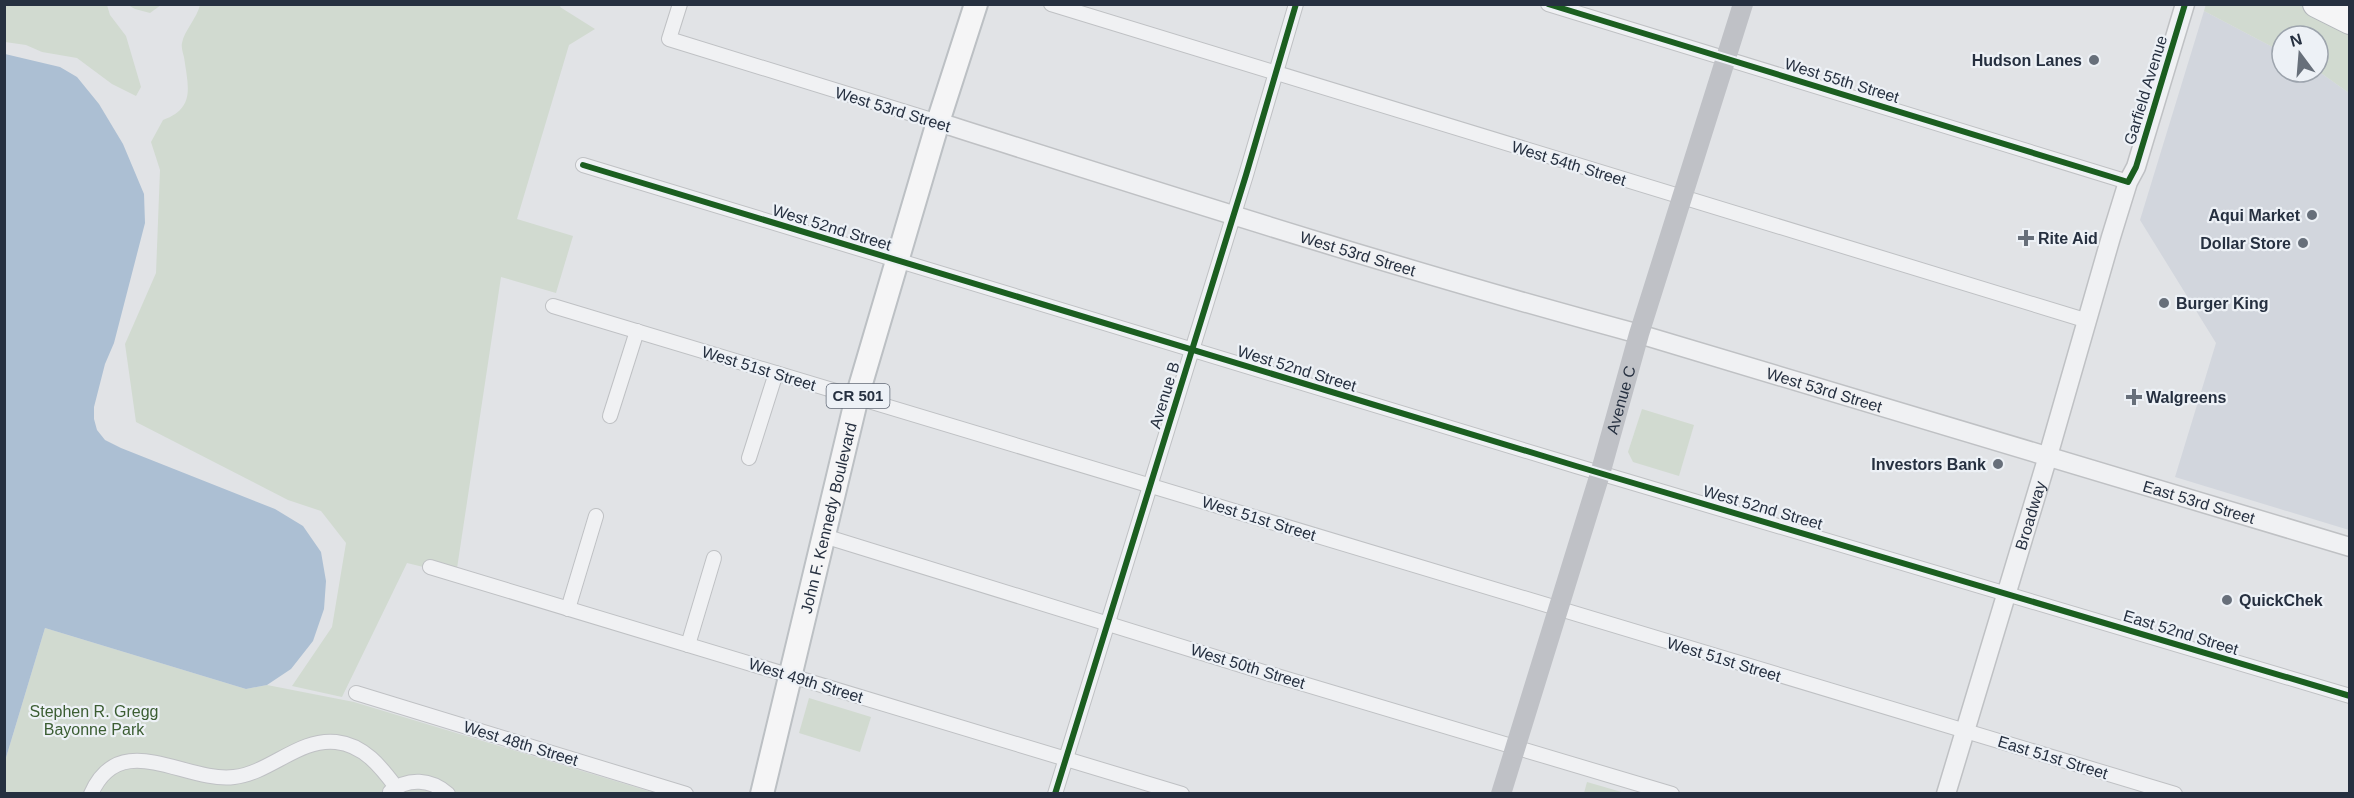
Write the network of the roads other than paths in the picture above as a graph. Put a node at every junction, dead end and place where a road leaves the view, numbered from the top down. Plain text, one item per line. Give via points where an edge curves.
1 (680, 4) edge
2 (976, 4) edge
3 (1051, 4) edge
4 (1296, 4) edge
5 (1548, 4) edge
6 (1743, 4) edge
7 (2185, 4) edge
8 (2316, 4) edge
9 (2349, 21) edge
10 (1727, 58) junction
11 (1276, 74) junction
12 (938, 122) junction
13 (583, 165) dead end
14 (2128, 182) junction
15 (1682, 197) junction
16 (1233, 216) junction
17 (2112, 237) joint
18 (898, 261) junction
19 (553, 306) dead end
20 (2088, 321) junction
21 (637, 331) junction
22 (1640, 333) junction
23 (1192, 350) junction
24 (776, 373) junction
25 (857, 397) junction
26 (610, 416) dead end
27 (2048, 456) junction
28 (749, 458) dead end
29 (1600, 474) junction
30 (1150, 485) junction
31 (596, 516) dead end
32 (824, 536) junction
33 (2349, 547) edge
34 (714, 558) dead end
35 (430, 567) dead end
36 (2006, 593) junction
37 (568, 609) junction
38 (1558, 609) junction
39 (1107, 624) junction
40 (688, 645) junction
41 (790, 676) junction
42 (356, 693) dead end
43 (2349, 696) edge
44 (1965, 730) junction
45 (1515, 747) junction
46 (1066, 759) junction
47 (393, 790) edge
48 (91, 794) edge
49 (448, 794) edge
50 (686, 794) edge
51 (762, 794) edge
52 (1055, 794) edge
53 (1182, 794) edge
54 (1502, 794) edge
55 (1672, 794) edge
56 (1946, 794) edge
57 (2175, 794) edge

1 - 12 street, West 53rd Street via 669,39
2 - 12 main road, John F. Kennedy Boulevard / CR 501
3 - 11 street, West 54th Street
4 - 11 street, Avenue B
5 - 10 street, West 55th Street
6 - 10 main road, Avenue C
7 - 14 street, Garfield Avenue via 2136,167
8 - 9 highway
10 - 14 street, West 55th Street
10 - 15 main road, Avenue C
11 - 15 street, West 54th Street
11 - 16 street, Avenue B
12 - 16 street, West 53rd Street
12 - 18 main road, John F. Kennedy Boulevard / CR 501
13 - 18 street, West 52nd Street
14 - 17 street, Garfield Avenue
15 - 20 street, West 54th Street
15 - 22 main road, Avenue C
16 - 22 street, West 53rd Street
16 - 23 street, Avenue B
17 - 20 street, Broadway
18 - 23 street, West 52nd Street
18 - 25 main road, John F. Kennedy Boulevard / CR 501
19 - 21 street, West 51st Street
20 - 27 street, Broadway
21 - 24 street, West 51st Street
21 - 26 street
22 - 27 street, West 53rd Street
22 - 29 main road, Avenue C
23 - 29 street, West 52nd Street
23 - 30 street, Avenue B
24 - 25 street, West 51st Street
24 - 28 street
25 - 30 street, West 51st Street
25 - 32 main road, John F. Kennedy Boulevard / CR 501
27 - 33 street, East 53rd Street
27 - 36 street, Broadway
29 - 36 street, West 52nd Street
29 - 38 main road, Avenue C
30 - 38 street, West 51st Street
30 - 39 street, Avenue B
31 - 37 street
32 - 39 street, West 50th Street
32 - 41 main road, John F. Kennedy Boulevard / CR 501
34 - 40 street
35 - 37 street, West 49th Street
36 - 43 street, East 52nd Street
36 - 44 street, Broadway
37 - 40 street, West 49th Street
38 - 44 street, West 51st Street
38 - 45 main road, Avenue C
39 - 45 street, West 50th Street
39 - 46 street, Avenue B
40 - 41 street, West 49th Street
41 - 46 street, West 49th Street
41 - 51 main road, John F. Kennedy Boulevard / CR 501
42 - 50 street, West 48th Street
44 - 56 street, Broadway
44 - 57 street, East 51st Street
45 - 54 main road, Avenue C
45 - 55 street, West 50th Street
46 - 52 street, Avenue B
46 - 53 street, West 49th Street
47 - 48 street via 380,766 365,753 335,741 305,747 251,774 234,777 217,777 148,761 123,761 102,775
47 - 49 street via 415,781 440,786

